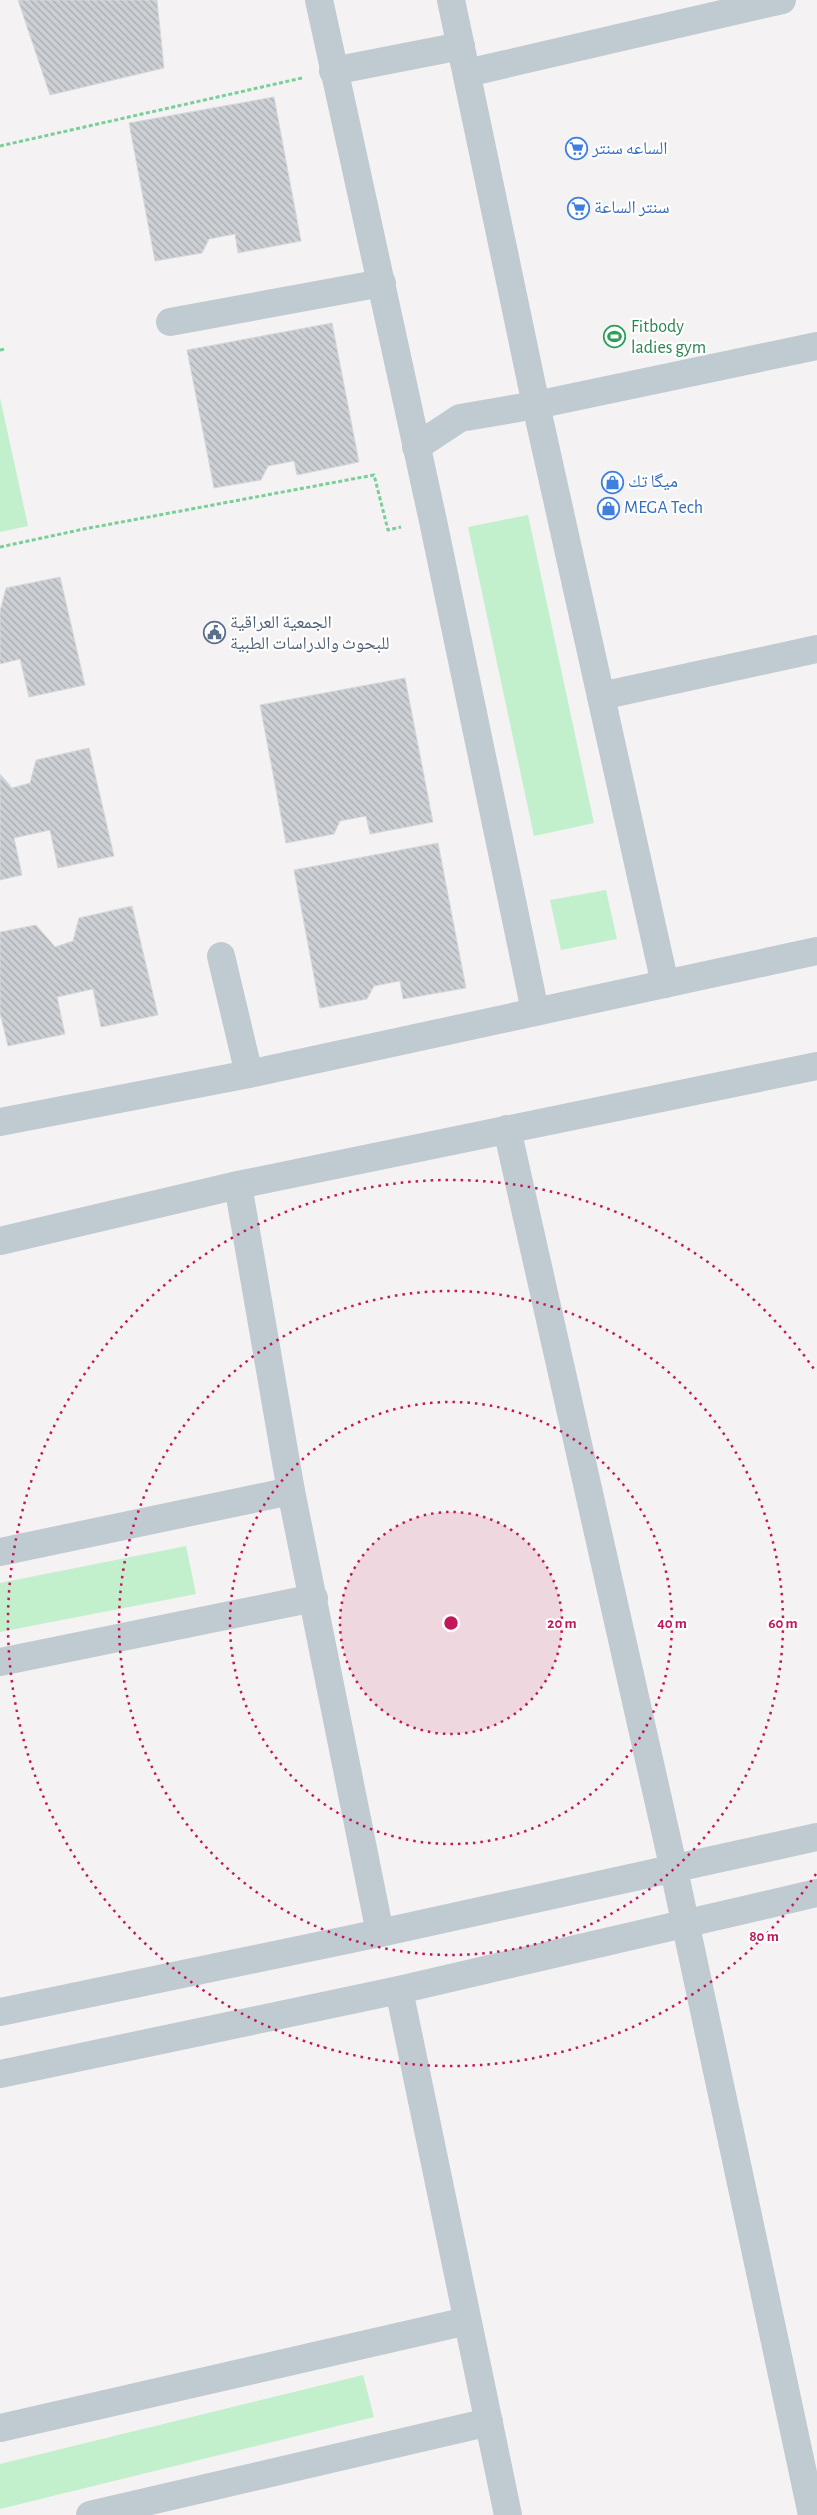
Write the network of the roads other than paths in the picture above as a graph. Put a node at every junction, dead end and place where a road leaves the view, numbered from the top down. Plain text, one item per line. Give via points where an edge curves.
1 (318, 0) edge
2 (451, 0) edge
3 (782, 0) edge
4 (461, 46) junction
5 (333, 71) junction
6 (467, 73) junction
7 (382, 282) junction
8 (170, 322) dead end
9 (817, 346) edge
10 (536, 405) junction
11 (416, 447) junction
12 (817, 649) edge
13 (601, 696) junction
14 (817, 951) edge
15 (221, 956) dead end
16 (665, 984) junction
17 (535, 1012) junction
18 (816, 1073) edge
19 (249, 1074) junction
20 (0, 1122) edge
21 (507, 1129) junction
22 (238, 1185) junction
23 (0, 1241) edge
24 (291, 1491) junction
25 (0, 1552) edge
26 (314, 1598) junction
27 (0, 1662) edge
28 (817, 1837) edge
29 (674, 1870) junction
30 (817, 1893) edge
31 (686, 1924) junction
32 (380, 1933) junction
33 (399, 1990) junction
34 (0, 2012) edge
35 (0, 2074) edge
36 (467, 2320) junction
37 (489, 2422) junction
38 (0, 2428) edge
39 (90, 2515) edge
40 (508, 2515) edge
41 (812, 2515) edge

1 - 5 street
2 - 4 street
3 - 6 street
4 - 5 street
4 - 6 street
5 - 7 street
6 - 10 street
7 - 8 street
7 - 11 street
9 - 10 street
10 - 11 street via 460,418
10 - 13 street
11 - 17 street
12 - 13 street
13 - 16 street
14 - 16 street
15 - 19 street
16 - 17 street
17 - 19 street
18 - 21 street
19 - 20 street
21 - 22 street
21 - 29 street
22 - 23 street
22 - 24 street
24 - 25 street
24 - 26 street
26 - 27 street
26 - 32 street
28 - 29 street
29 - 31 street
29 - 32 street
30 - 31 street
31 - 33 street
31 - 41 street
32 - 34 street
33 - 35 street
33 - 36 street
36 - 37 street
36 - 38 street
37 - 39 street
37 - 40 street

